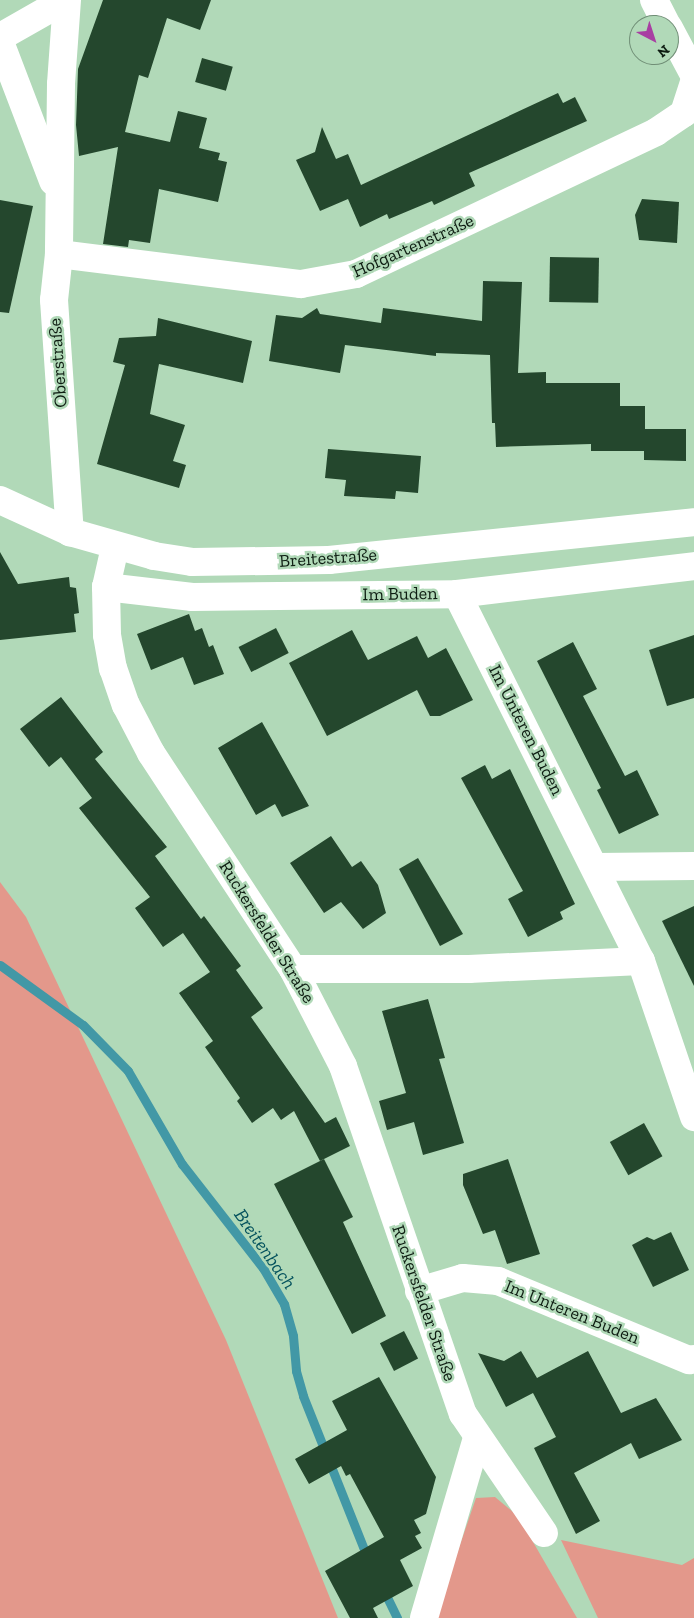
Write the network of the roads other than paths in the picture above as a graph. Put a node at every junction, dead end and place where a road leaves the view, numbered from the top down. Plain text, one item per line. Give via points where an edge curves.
1 (66, 0) edge
2 (654, 0) edge
3 (662, 15) edge
4 (0, 37) edge
5 (0, 42) edge
6 (679, 47) edge
7 (694, 74) edge
8 (694, 82) edge
9 (689, 122) edge
10 (58, 194) junction
11 (59, 254) junction
12 (0, 500) edge
13 (694, 522) edge
14 (70, 532) junction
15 (115, 547) junction
16 (694, 566) edge
17 (106, 587) junction
18 (457, 594) junction
19 (694, 866) edge
20 (596, 867) junction
21 (641, 961) junction
22 (293, 969) junction
23 (694, 1117) edge
24 (419, 1291) junction
25 (694, 1359) edge
26 (477, 1438) junction
27 (544, 1532) dead end
28 (424, 1618) edge

1 - 4 street
1 - 10 street, Oberstraße
2 - 3 street
5 - 10 street, Oberstraße
6 - 7 street
8 - 9 street, Hofgartenstraße
9 - 11 street, Hofgartenstraße via 656,132 356,274 301,284
10 - 11 street, Oberstraße
11 - 14 street, Oberstraße via 54,300
12 - 14 street, Breitestraße
13 - 15 street, Breitestraße via 329,560 192,562
14 - 15 street, Breitestraße
15 - 17 street, Ruckersfelder Straße
16 - 18 street, Im Buden
17 - 18 street, Im Buden via 192,597
17 - 22 street, Ruckersfelder Straße via 107,635 112,668 126,705 151,753
18 - 20 street, Im Unteren Buden
19 - 20 street
20 - 21 street, Im Unteren Buden
21 - 22 street via 469,969
21 - 23 street, Im Unteren Buden
22 - 24 street, Ruckersfelder Straße via 343,1066
24 - 25 street, Im Unteren Buden via 463,1278 498,1281 689,1360
24 - 26 street, Ruckersfelder Straße via 463,1414
26 - 27 street, Ruckersfelder Straße
26 - 28 street

